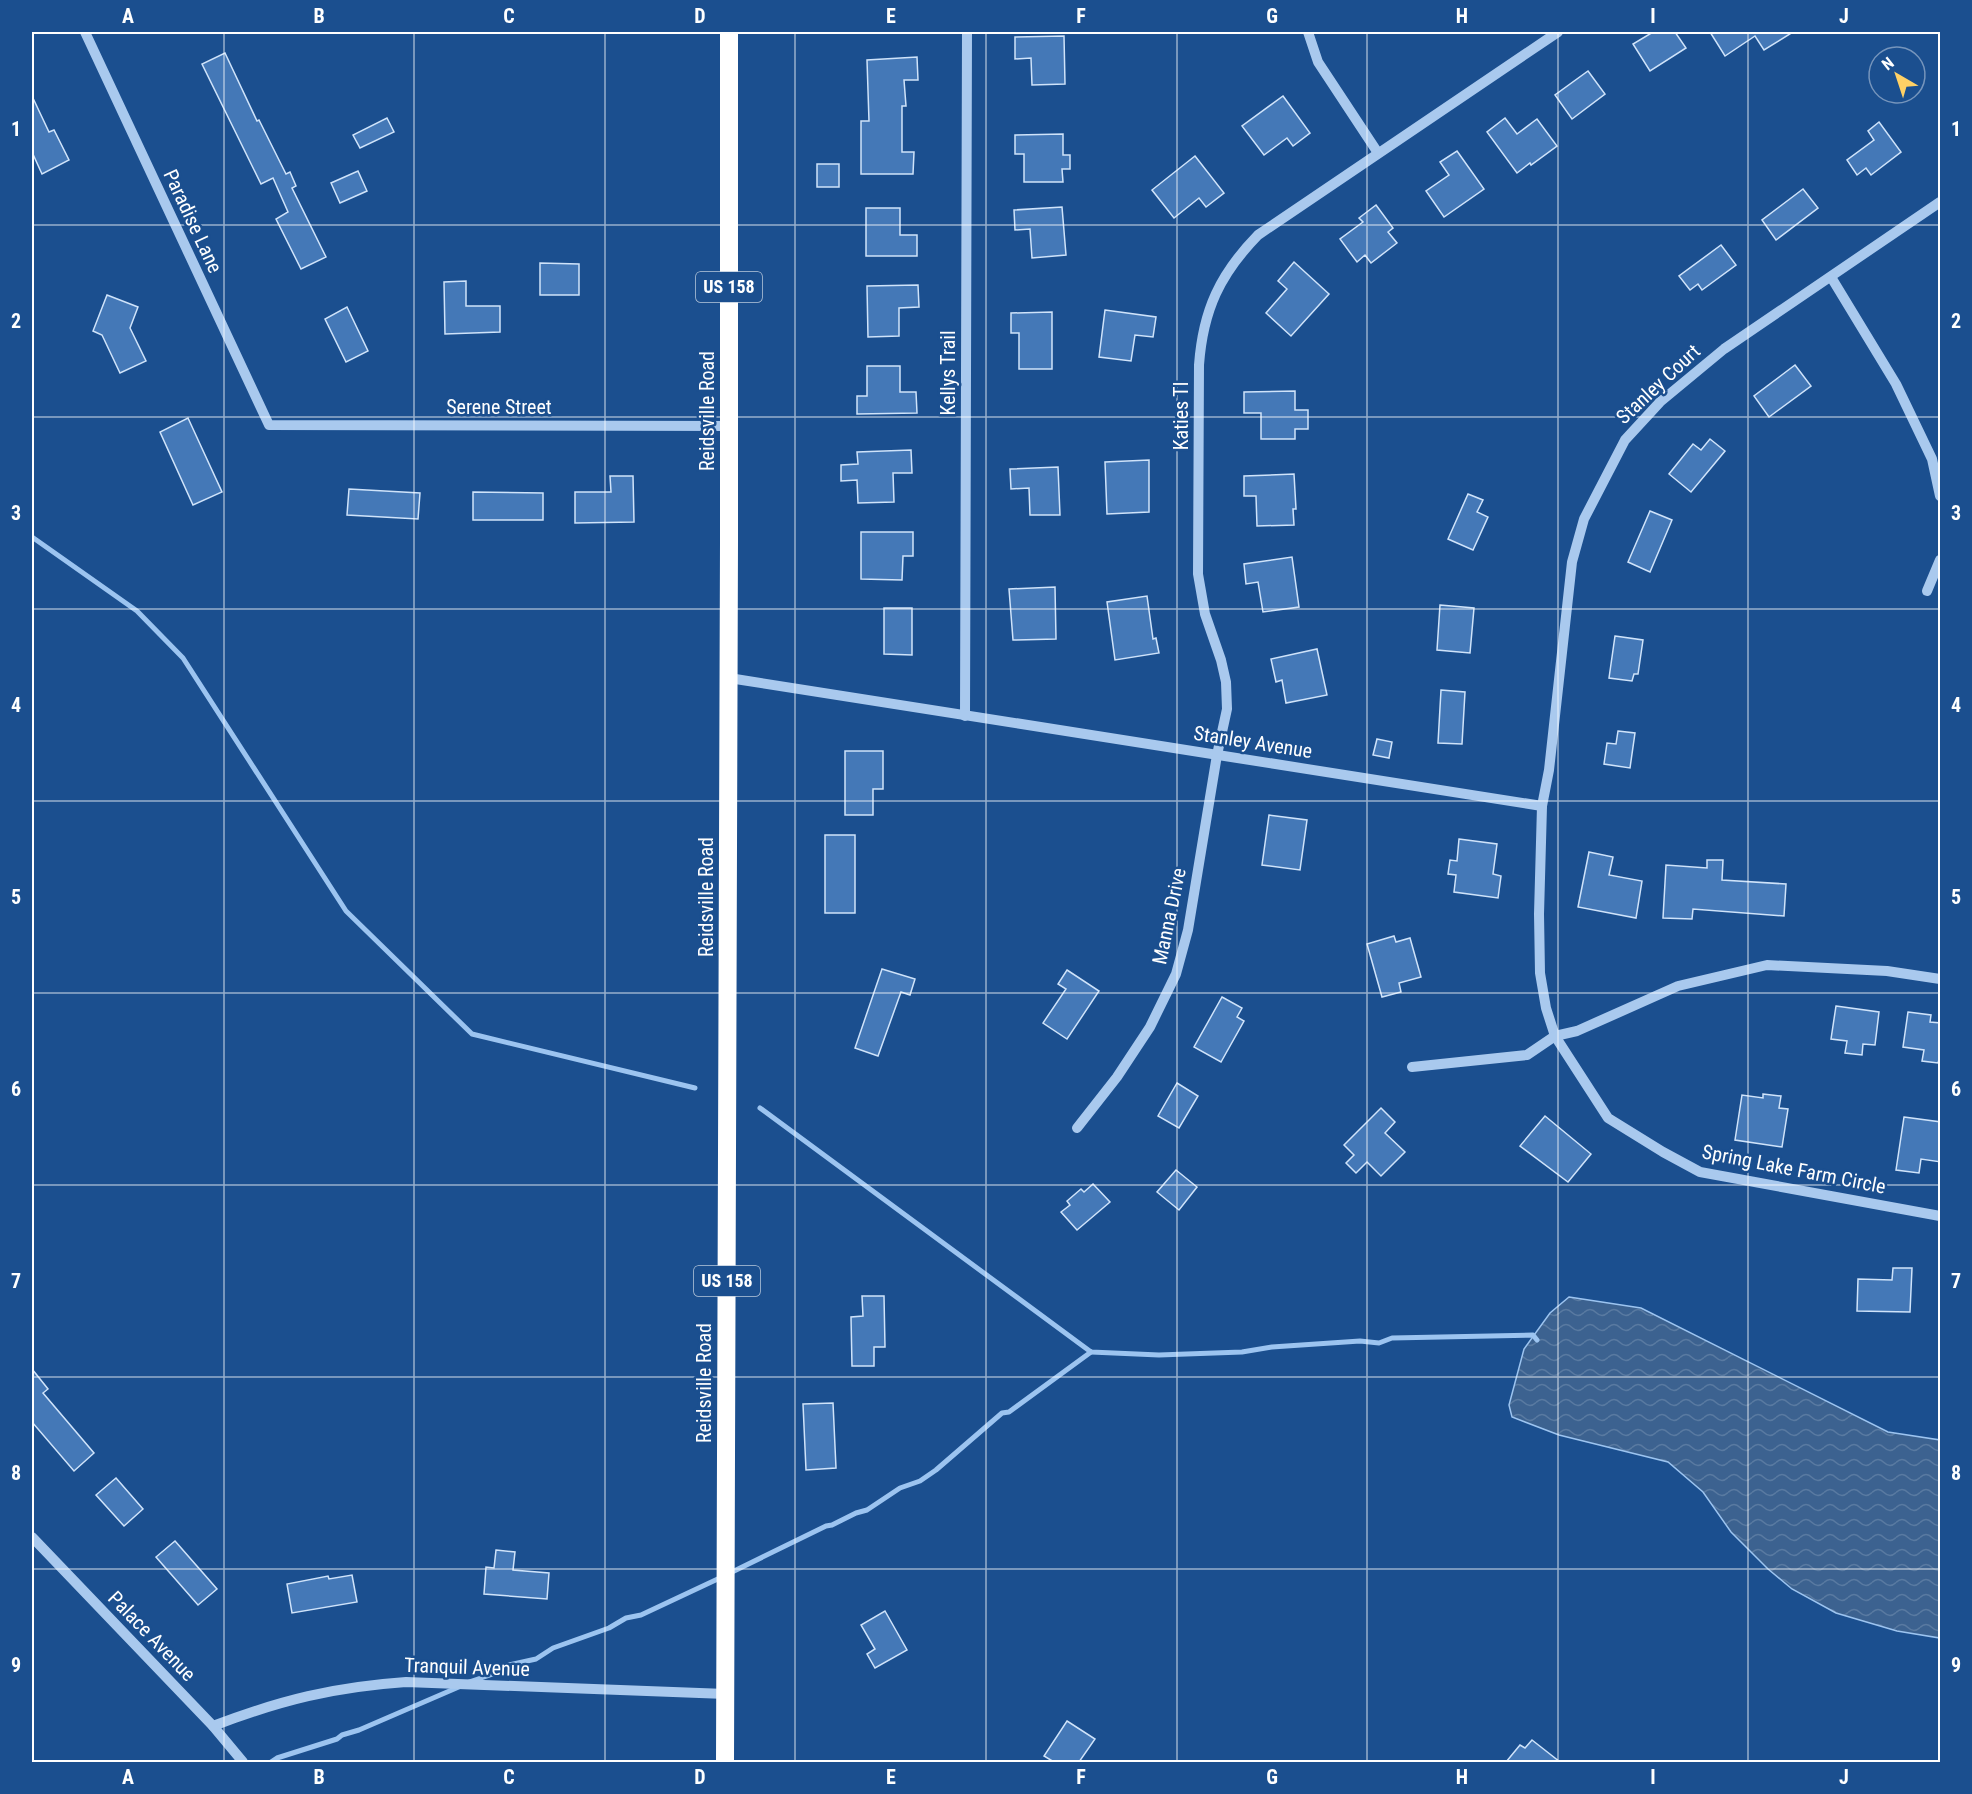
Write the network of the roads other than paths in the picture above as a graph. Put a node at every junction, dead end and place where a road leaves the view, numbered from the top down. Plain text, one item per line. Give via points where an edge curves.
1 (85, 32) edge
2 (729, 32) edge
3 (968, 32) edge
4 (1308, 32) edge
5 (1558, 32) edge
6 (1378, 153) junction
7 (1941, 202) edge
8 (1831, 278) junction
9 (268, 425) joint
10 (729, 426) junction
11 (1941, 496) edge
12 (1941, 560) edge
13 (1927, 591) dead end
14 (729, 678) junction
15 (965, 716) junction
16 (1217, 755) junction
17 (1542, 806) junction
18 (1941, 980) edge
19 (1555, 1036) junction
20 (1412, 1067) dead end
21 (1077, 1128) dead end
22 (1941, 1216) edge
23 (32, 1537) edge
24 (726, 1694) junction
25 (213, 1725) junction
26 (243, 1762) edge
27 (725, 1762) edge

1 - 9 street, Paradise Lane
2 - 10 highway, Reidsville Road / US 158
3 - 15 street, Kellys Trail
4 - 6 street via 1318,62
5 - 6 street, Katies Tl
6 - 16 street, Katies Tl via 1258,235 1227,271 1206,315 1199,365 1198,574 1204,614 1226,682 1227,709
7 - 8 street, Stanley Court
8 - 11 street via 1896,384 1932,459
8 - 17 street, Stanley Court via 1724,349 1660,402 1625,440 1584,519 1572,562
9 - 10 street, Serene Street
10 - 14 highway, Reidsville Road / US 158
12 - 13 street
14 - 15 street, Stanley Avenue
14 - 24 highway, Reidsville Road / US 158
15 - 16 street, Stanley Avenue
16 - 17 street, Stanley Avenue
16 - 21 street, Manna Drive via 1188,930 1176,974 1150,1027
17 - 19 street via 1540,973
18 - 19 street via 1887,971 1767,965 1678,986 1578,1030
19 - 20 street via 1527,1055
19 - 22 street, Spring Lake Farm Circle via 1608,1118 1700,1172
23 - 25 street, Palace Avenue
24 - 25 street, Tranquil Avenue via 406,1682 326,1690
24 - 27 highway, Reidsville Road / US 158
25 - 26 street, Palace Avenue

